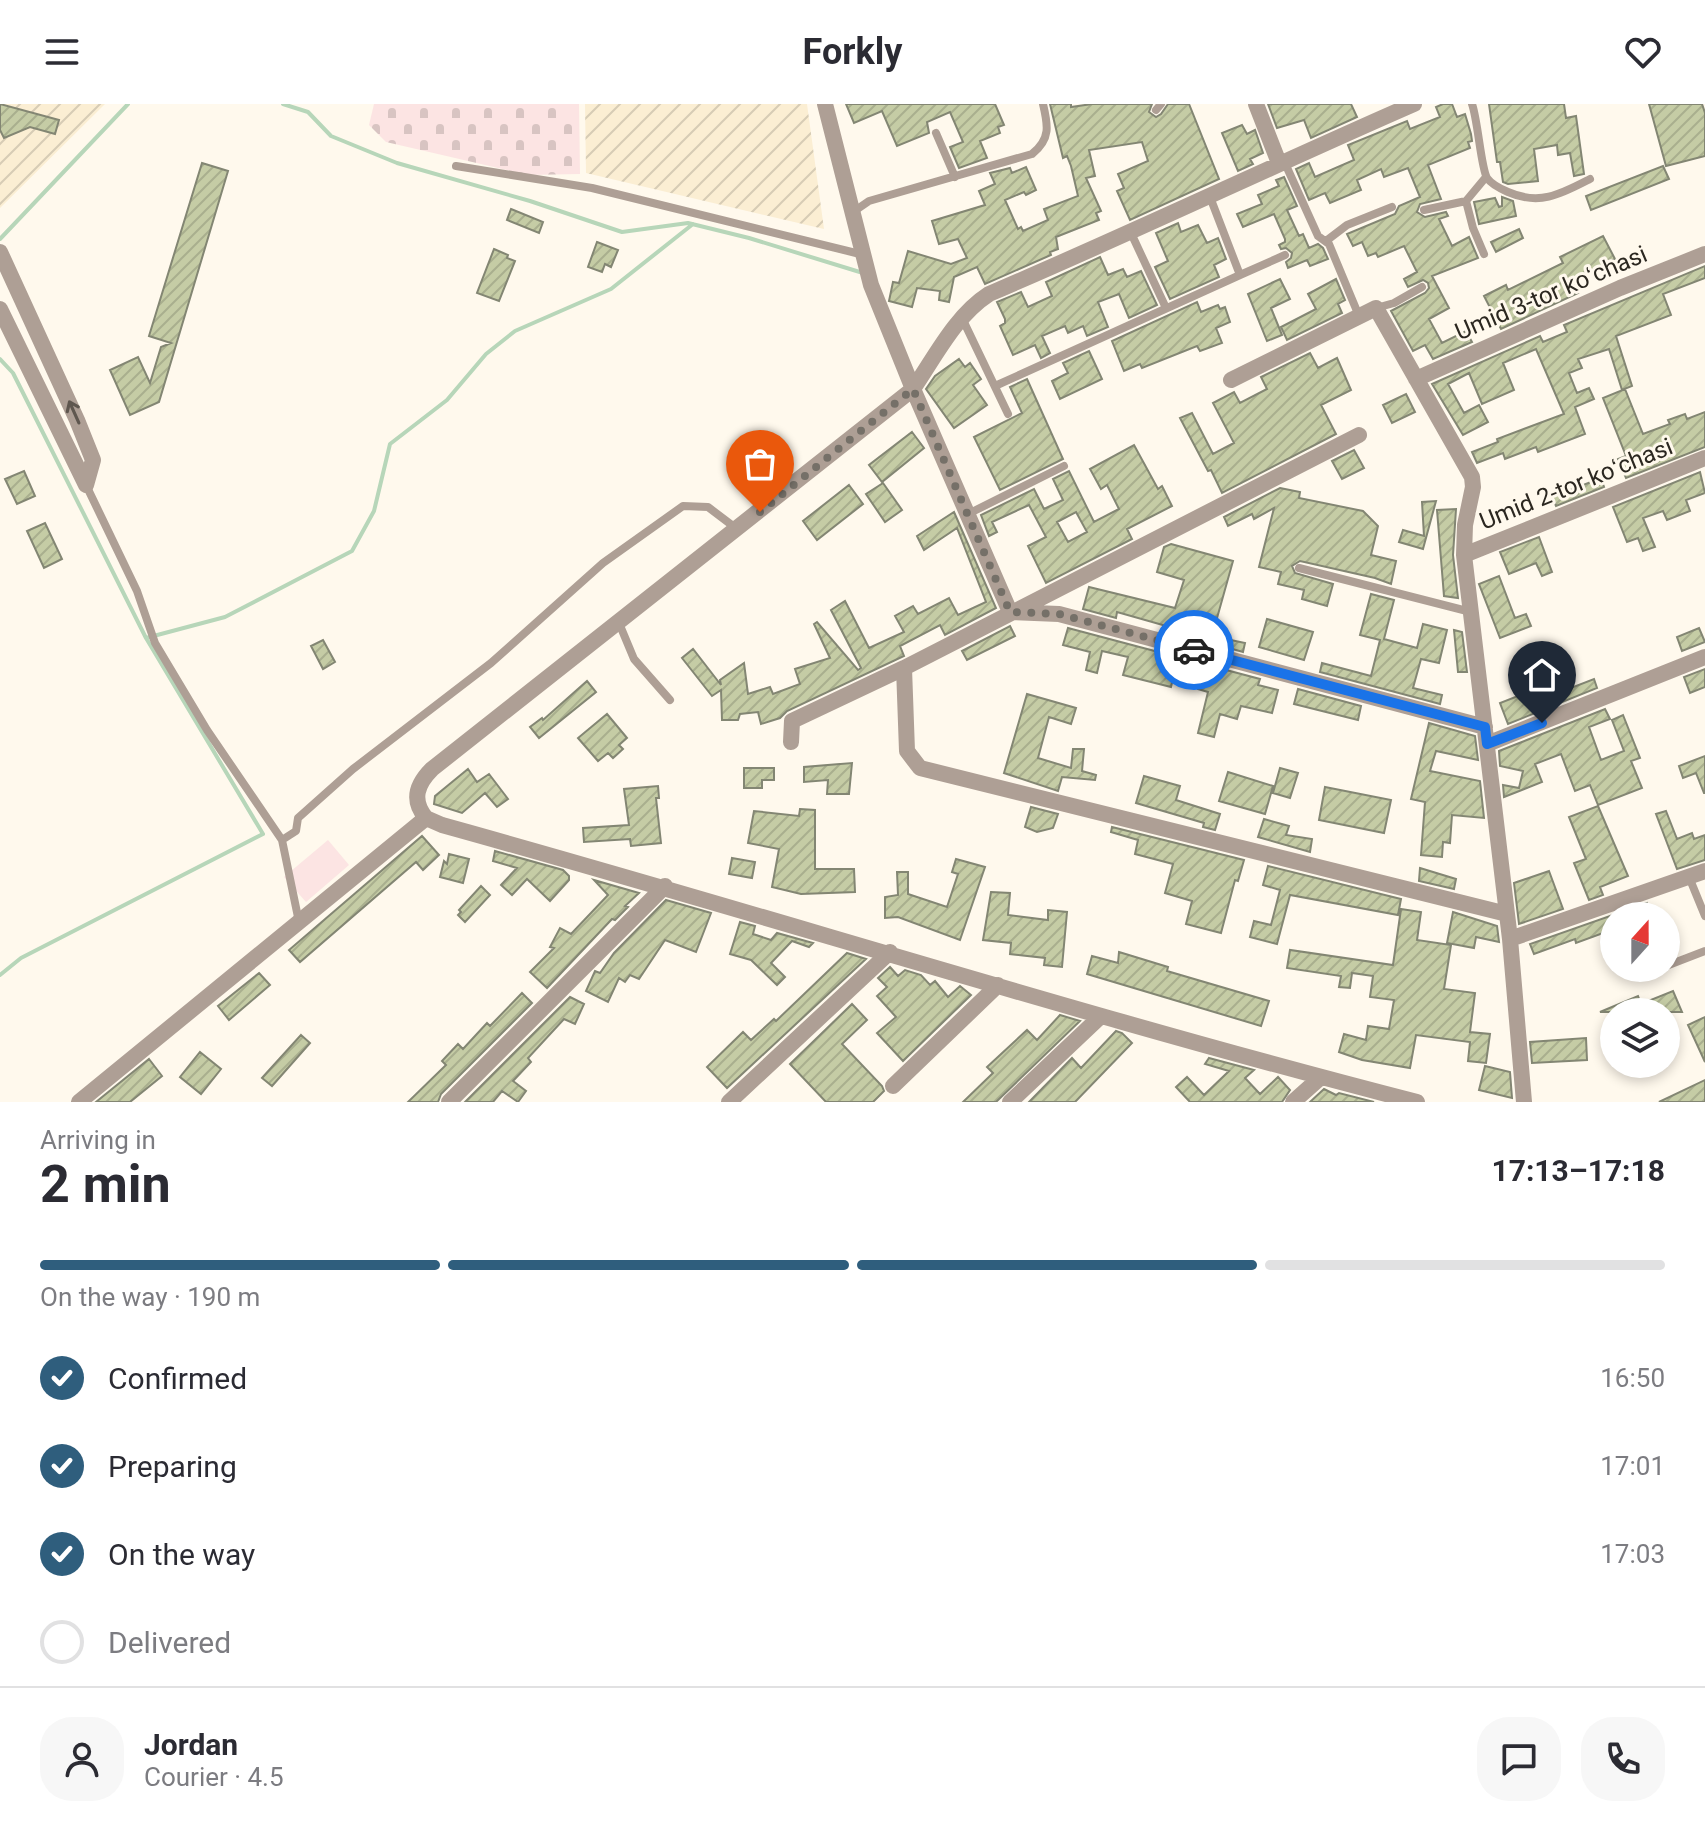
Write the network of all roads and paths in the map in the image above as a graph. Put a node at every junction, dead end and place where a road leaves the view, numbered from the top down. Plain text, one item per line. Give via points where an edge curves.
1 (825, 104) edge
2 (1043, 104) edge
3 (1256, 104) edge
4 (1414, 104) edge
5 (1472, 104) edge
6 (936, 133) dead end
7 (1282, 162) junction
8 (456, 166) dead end
9 (955, 177) junction
10 (1486, 177) junction
11 (1590, 179) dead end
12 (1210, 197) junction
13 (1466, 201) junction
14 (1392, 207) dead end
15 (1424, 210) dead end
16 (852, 213) junction
17 (1131, 233) junction
18 (1326, 241) junction
19 (0, 252) edge
20 (1484, 254) dead end
21 (1705, 254) edge
22 (1285, 255) dead end
23 (868, 269) junction
24 (1240, 275) junction
25 (1422, 287) dead end
26 (1166, 308) junction
27 (1376, 308) junction
28 (0, 309) edge
29 (1359, 316) junction
30 (962, 318) junction
31 (1416, 379) junction
32 (1231, 380) dead end
33 (995, 386) junction
34 (913, 389) junction
35 (1008, 414) dead end
36 (1359, 435) dead end
37 (1705, 458) edge
38 (1064, 466) dead end
39 (86, 485) junction
40 (967, 514) junction
41 (738, 529) junction
42 (1464, 555) junction
43 (1299, 568) dead end
44 (1010, 612) junction
45 (1471, 612) junction
46 (619, 623) junction
47 (1705, 657) edge
48 (904, 668) junction
49 (670, 700) dead end
50 (1486, 736) junction
51 (791, 742) dead end
52 (426, 818) junction
53 (282, 840) junction
54 (1697, 874) edge
55 (665, 886) junction
56 (1507, 914) junction
57 (1705, 916) edge
58 (299, 922) junction
59 (1510, 939) junction
60 (1705, 951) edge
61 (890, 952) junction
62 (1680, 961) edge
63 (998, 985) junction
64 (1101, 1016) junction
65 (1321, 1077) junction
66 (893, 1086) dead end
67 (79, 1102) edge
68 (449, 1102) edge
69 (729, 1102) edge
70 (1010, 1102) edge
71 (1293, 1102) edge
72 (1417, 1102) edge
73 (1524, 1102) edge

1 - 16 street
2 - 9 lane via 1047,137 1041,147
3 - 7 street
4 - 7 street
5 - 10 lane
6 - 9 lane
7 - 12 street
7 - 18 lane via 1318,236
8 - 23 lane via 592,188
9 - 16 lane via 869,201
10 - 11 lane via 1499,189 1536,200 1553,198
10 - 13 lane
12 - 17 street
12 - 24 lane
13 - 15 lane
13 - 20 lane
14 - 18 lane via 1347,225
16 - 23 street
17 - 26 lane
17 - 30 street via 989,294
18 - 29 lane
39 -> 19 street via 93,460
21 - 31 street, Umid 3-tor koʻchasi
22 - 24 lane
23 - 34 street
24 - 26 lane
25 - 27 lane
26 - 33 lane
27 - 29 street
27 - 31 street
28 - 39 street
29 - 32 street
30 - 33 lane
30 - 34 street
31 - 42 street via 1472,477
33 - 35 lane
34 - 40 street
34 - 41 street
36 - 44 street
37 - 42 street, Umid 2-tor koʻchasi
38 - 40 lane
39 - 53 lane via 137,591 155,643
40 - 44 street
41 - 46 street
41 - 53 lane via 708,507 683,506 603,563 491,663 353,769 298,818 296,831
42 - 45 street
43 - 45 lane
44 - 48 street
44 - 50 street via 1059,614
45 - 50 street
46 - 49 lane via 634,659
46 - 52 street via 422,779 418,806
47 - 50 street
48 - 51 street via 792,721
48 - 56 street via 907,751 920,768
50 - 56 street
52 - 55 street
52 - 58 street
53 - 58 lane
54 - 57 lane
54 - 59 street
55 - 61 street
55 - 68 street
56 - 59 street
58 - 67 street
59 - 73 street
60 - 62 lane
61 - 63 street
61 - 69 street
63 - 64 street
63 - 66 street
64 - 65 street
64 - 70 street
65 - 71 street
65 - 72 street

